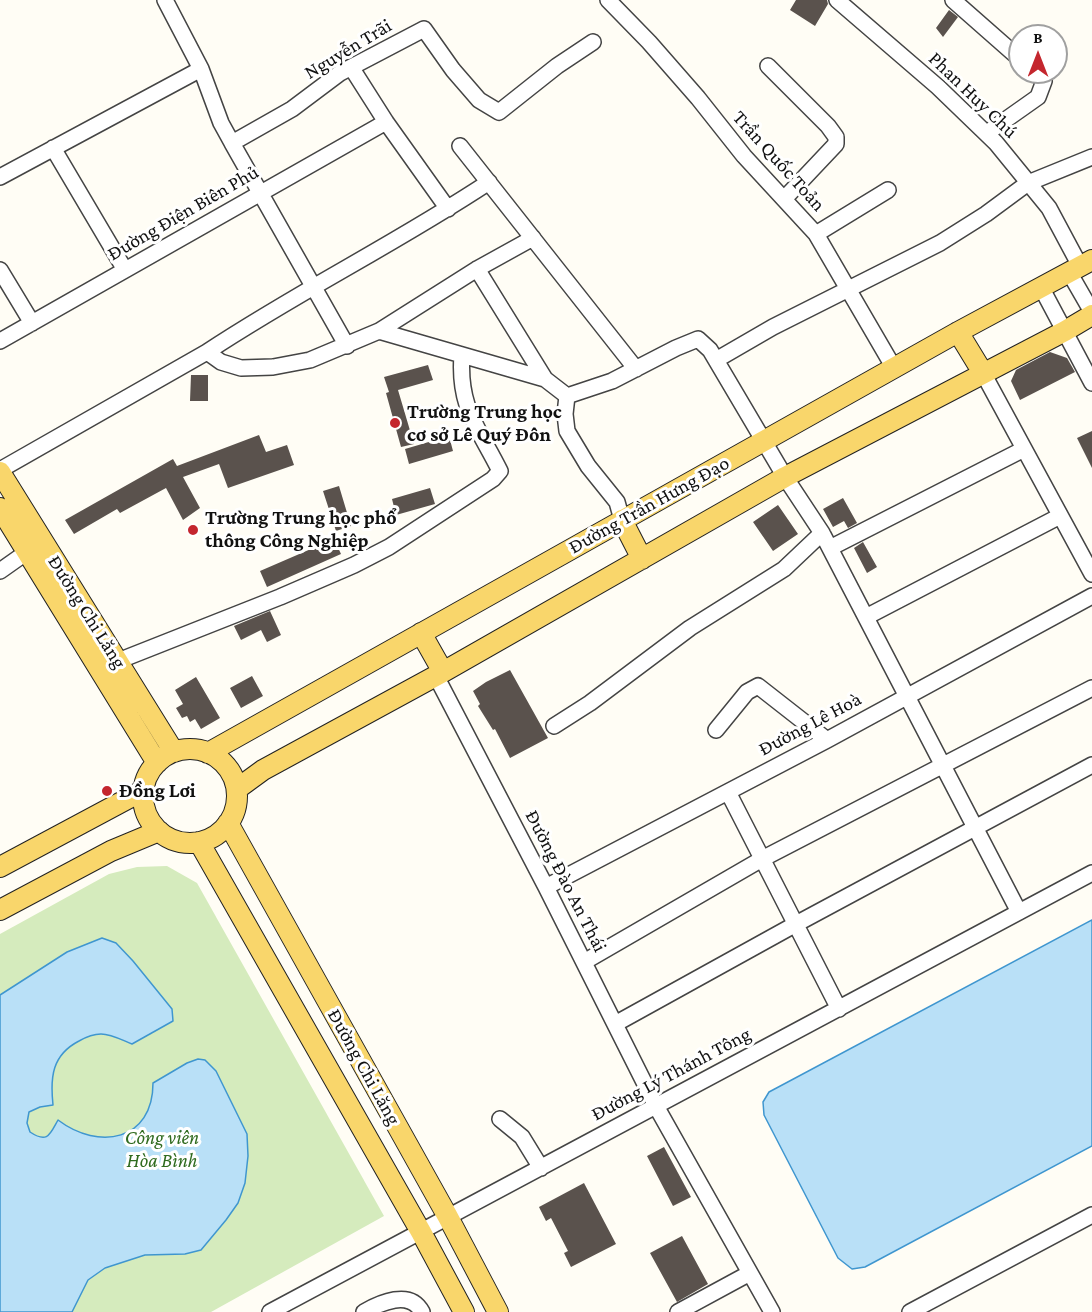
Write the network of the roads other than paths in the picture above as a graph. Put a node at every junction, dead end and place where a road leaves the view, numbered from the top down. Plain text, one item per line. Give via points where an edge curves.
1 (165, 0) edge
2 (608, 0) edge
3 (837, 0) edge
4 (953, 0) edge
5 (593, 42) dead end
6 (1008, 48) edge
7 (768, 66) dead end
8 (351, 67) junction
9 (201, 69) junction
10 (1043, 84) edge
11 (386, 122) junction
12 (987, 133) junction
13 (232, 143) junction
14 (460, 146) dead end
15 (53, 148) junction
16 (1092, 157) edge
17 (0, 177) edge
18 (489, 182) junction
19 (1028, 183) junction
20 (888, 190) dead end
21 (261, 193) junction
22 (785, 198) junction
23 (448, 209) junction
24 (816, 234) junction
25 (533, 238) junction
26 (1080, 266) edge
27 (477, 269) junction
28 (0, 270) edge
29 (125, 270) junction
30 (313, 287) junction
31 (1041, 287) junction
32 (848, 289) junction
33 (1092, 313) edge
34 (32, 323) junction
35 (379, 331) junction
36 (958, 332) junction
37 (1065, 332) junction
38 (0, 341) edge
39 (347, 346) junction
40 (207, 352) junction
41 (462, 355) junction
42 (716, 360) junction
43 (894, 368) junction
44 (636, 369) junction
45 (983, 373) junction
46 (545, 379) junction
47 (1092, 383) edge
48 (567, 396) junction
49 (764, 441) junction
50 (1024, 449) junction
51 (0, 471) edge
52 (785, 477) junction
53 (0, 508) edge
54 (1060, 516) junction
55 (622, 520) junction
56 (822, 533) junction
57 (35, 546) junction
58 (830, 548) junction
59 (642, 559) junction
60 (0, 571) edge
61 (1092, 574) edge
62 (1092, 596) edge
63 (866, 617) junction
64 (421, 633) junction
65 (118, 662) junction
66 (439, 674) junction
67 (1092, 688) edge
68 (907, 696) junction
69 (554, 726) dead end
70 (716, 730) dead end
71 (827, 740) junction
72 (174, 752) junction
73 (208, 753) junction
74 (157, 763) junction
75 (943, 765) junction
76 (1092, 765) edge
77 (237, 789) junction
78 (144, 790) junction
79 (728, 792) junction
80 (228, 823) junction
81 (975, 828) junction
82 (159, 831) junction
83 (199, 842) junction
84 (6, 859) edge
85 (762, 859) junction
86 (1092, 873) edge
87 (546, 887) junction
88 (0, 910) edge
89 (1019, 912) junction
90 (796, 924) junction
91 (584, 962) junction
92 (839, 1009) junction
93 (615, 1024) junction
94 (656, 1106) junction
95 (500, 1119) dead end
96 (541, 1168) junction
97 (1092, 1215) edge
98 (448, 1217) junction
99 (421, 1232) junction
100 (750, 1273) junction
101 (270, 1312) edge
102 (364, 1312) edge
103 (422, 1312) edge
104 (464, 1312) edge
105 (498, 1312) edge
106 (678, 1312) edge
107 (772, 1312) edge
108 (910, 1312) edge

1 - 9 street
2 - 22 street, Trần Quốc Toản via 650,42 744,156
3 - 12 street, Phan Huy Chú
4 - 6 street
5 - 8 street, Nguyễn Trãi via 499,112 479,100 424,29
7 - 22 street via 836,137 836,144
8 - 11 street
8 - 13 street, Nguyễn Trãi via 292,109
9 - 13 street
9 - 15 street
10 - 12 street via 1038,97
11 - 21 street, Đường Điện Biên Phủ
11 - 23 street
12 - 19 street, Phan Huy Chú
13 - 21 street
14 - 18 street
15 - 17 street
15 - 29 street
16 - 19 street
18 - 23 street
18 - 25 street
19 - 26 street, Phan Huy Chú via 1049,208
19 - 32 street via 940,243
20 - 24 street
21 - 29 street, Đường Điện Biên Phủ
21 - 30 street
22 - 24 street, Trần Quốc Toản
23 - 30 street
24 - 32 street, Trần Quốc Toản
25 - 27 street
25 - 44 street
26 - 31 main road, Đường Trần Hưng Đạo
26 - 33 street, Phan Huy Chú
27 - 35 street
27 - 46 street
28 - 34 street
29 - 34 street, Đường Điện Biên Phủ
30 - 39 street
30 - 40 street
31 - 36 main road, Đường Trần Hưng Đạo
31 - 37 street
32 - 42 street
32 - 43 street, Trần Quốc Toản
33 - 37 main road
34 - 38 street, Đường Điện Biên Phủ
35 - 39 street
35 - 41 street
36 - 43 main road, Đường Trần Hưng Đạo
36 - 45 main road
37 - 45 main road
37 - 47 street
39 - 40 street via 310,360 273,367 241,368 220,362
40 - 51 street
41 - 46 street
41 - 65 street via 462,387 470,418 500,471 493,479 389,547 354,565
42 - 44 street via 698,339
42 - 49 street
43 - 49 main road, Đường Trần Hưng Đạo
44 - 48 street
45 - 50 street
45 - 52 main road
46 - 48 street
48 - 55 street via 567,431 617,502
49 - 52 street
49 - 55 main road, Đường Trần Hưng Đạo
50 - 54 street
50 - 58 street
51 - 57 main road, Đường Chi Lăng
52 - 56 street
52 - 59 main road
53 - 57 main road, Đường Chi Lăng
54 - 61 street
54 - 63 street
55 - 59 main road
55 - 64 main road, Đường Trần Hưng Đạo
56 - 58 street
56 - 69 street via 784,569 690,628
57 - 60 street
57 - 65 main road, Đường Chi Lăng
57 - 74 main road, Đường Chi Lăng
58 - 63 street
59 - 66 main road
62 - 68 street, Đường Lê Hoà
63 - 68 street
64 - 66 main road
64 - 73 main road, Đường Trần Hưng Đạo
65 - 72 main road, Đường Chi Lăng
66 - 77 main road via 263,770
66 - 87 street, Đường Đào An Thái
67 - 75 street
68 - 71 street, Đường Lê Hoà
68 - 75 street
70 - 71 street via 747,692 758,686
71 - 79 street, Đường Lê Hoà
72 - 73 main road
72 - 74 main road
73 - 77 main road via 227,767
74 - 78 main road
75 - 81 street
75 - 85 street
76 - 81 street
77 - 80 main road via 236,807
78 - 82 main road via 147,812
78 - 84 main road
79 - 85 street
79 - 87 street, Đường Lê Hoà
80 - 83 main road
80 - 98 main road, Đường Chi Lăng
81 - 89 street
81 - 90 street
82 - 83 main road via 178,841
82 - 88 main road via 111,851
83 - 99 main road, Đường Chi Lăng
85 - 90 street
85 - 91 street
86 - 89 street, Đường Lý Thánh Tông
87 - 91 street, Đường Đào An Thái
89 - 92 street, Đường Lý Thánh Tông
90 - 92 street
90 - 93 street
91 - 93 street, Đường Đào An Thái
92 - 94 street, Đường Lý Thánh Tông
93 - 94 street, Đường Đào An Thái
94 - 96 street, Đường Lý Thánh Tông
94 - 100 street, Đường Đào An Thái
95 - 96 street via 522,1137
96 - 98 street, Đường Lý Thánh Tông
97 - 108 street
98 - 99 street, Đường Lý Thánh Tông
98 - 105 main road, Đường Chi Lăng
99 - 101 street, Đường Lý Thánh Tông
99 - 104 main road, Đường Chi Lăng
100 - 106 street
100 - 107 street, Đường Đào An Thái
102 - 103 street via 384,1301 395,1300 410,1301

